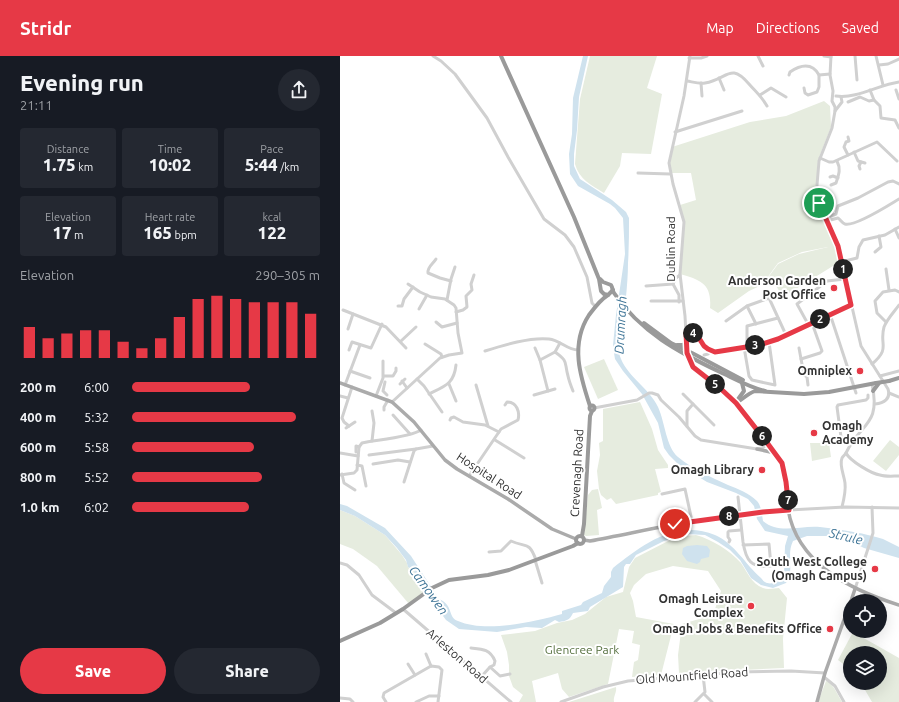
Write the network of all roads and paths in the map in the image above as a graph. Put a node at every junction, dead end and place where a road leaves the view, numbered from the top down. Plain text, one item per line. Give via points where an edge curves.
1 (433, 56) edge
2 (500, 56) edge
3 (707, 56) edge
4 (758, 56) edge
5 (824, 56) edge
6 (831, 56) edge
7 (855, 56) edge
8 (876, 56) edge
9 (689, 57) edge
10 (898, 60) edge
11 (879, 65) junction
12 (763, 66) dead end
13 (899, 66) edge
14 (830, 74) junction
15 (789, 75) dead end
16 (819, 75) junction
17 (719, 78) junction
18 (857, 80) dead end
19 (687, 81) junction
20 (899, 82) edge
21 (702, 84) junction
22 (883, 85) junction
23 (804, 88) dead end
24 (724, 90) dead end
25 (870, 90) junction
26 (896, 90) dead end
27 (760, 95) junction
28 (702, 96) dead end
29 (786, 97) dead end
30 (835, 97) junction
31 (840, 97) junction
32 (848, 97) junction
33 (899, 99) edge
34 (874, 100) junction
35 (842, 101) junction
36 (848, 102) dead end
37 (834, 105) junction
38 (839, 105) junction
39 (767, 106) dead end
40 (742, 111) dead end
41 (835, 111) junction
42 (899, 128) edge
43 (675, 132) junction
44 (848, 137) dead end
45 (854, 152) junction
46 (848, 155) junction
47 (820, 158) junction
48 (837, 161) junction
49 (897, 161) dead end
50 (860, 169) dead end
51 (638, 173) dead end
52 (670, 174) junction
53 (830, 177) dead end
54 (838, 178) junction
55 (899, 184) edge
56 (830, 185) dead end
57 (899, 199) edge
58 (827, 220) junction
59 (899, 227) edge
60 (895, 229) junction
61 (879, 236) junction
62 (899, 238) edge
63 (874, 253) dead end
64 (436, 259) dead end
65 (841, 262) junction
66 (455, 267) dead end
67 (886, 268) dead end
68 (474, 275) dead end
69 (680, 275) junction
70 (600, 279) junction
71 (845, 279) junction
72 (450, 281) junction
73 (605, 283) junction
74 (408, 284) dead end
75 (673, 284) junction
76 (601, 286) junction
77 (646, 286) dead end
78 (413, 287) junction
79 (889, 290) junction
80 (602, 292) junction
81 (899, 292) edge
82 (613, 294) junction
83 (427, 295) junction
84 (447, 300) junction
85 (601, 300) junction
86 (651, 301) dead end
87 (681, 302) junction
88 (851, 305) junction
89 (398, 306) dead end
90 (595, 306) junction
91 (747, 306) junction
92 (899, 306) edge
93 (419, 309) dead end
94 (342, 310) dead end
95 (456, 312) junction
96 (353, 314) junction
97 (632, 314) junction
98 (830, 314) junction
99 (778, 318) junction
100 (726, 321) dead end
101 (436, 322) dead end
102 (812, 322) junction
103 (886, 322) junction
104 (457, 323) junction
105 (382, 324) junction
106 (756, 324) junction
107 (808, 324) junction
108 (416, 327) dead end
109 (406, 328) dead end
110 (348, 329) dead end
111 (410, 332) junction
112 (686, 333) junction
113 (786, 335) junction
114 (401, 341) junction
115 (769, 342) junction
116 (560, 343) junction
117 (686, 343) junction
118 (425, 344) dead end
119 (360, 345) junction
120 (675, 345) junction
121 (745, 347) junction
122 (406, 348) dead end
123 (534, 348) dead end
124 (799, 348) dead end
125 (350, 350) dead end
126 (578, 350) junction
127 (485, 351) dead end
128 (711, 351) junction
129 (555, 352) junction
130 (687, 352) junction
131 (704, 355) dead end
132 (442, 357) junction
133 (801, 359) junction
134 (540, 360) junction
135 (383, 361) dead end
136 (872, 364) junction
137 (456, 365) dead end
138 (396, 368) dead end
139 (350, 371) junction
140 (899, 371) edge
141 (384, 376) junction
142 (880, 376) junction
143 (370, 378) dead end
144 (899, 378) edge
145 (416, 379) junction
146 (402, 381) dead end
147 (385, 382) dead end
148 (741, 382) junction
149 (340, 383) edge
150 (448, 384) junction
151 (876, 384) junction
152 (345, 385) junction
153 (476, 385) dead end
154 (808, 385) dead end
155 (865, 386) junction
156 (352, 387) junction
157 (379, 387) junction
158 (384, 388) junction
159 (407, 388) junction
160 (755, 388) junction
161 (555, 389) dead end
162 (873, 390) junction
163 (548, 391) junction
164 (573, 391) dead end
165 (765, 391) junction
166 (856, 393) dead end
167 (889, 393) junction
168 (429, 394) junction
169 (534, 394) dead end
170 (683, 394) dead end
171 (386, 395) dead end
172 (868, 395) dead end
173 (340, 396) edge
174 (376, 396) junction
175 (899, 397) edge
176 (348, 398) junction
177 (390, 401) junction
178 (456, 401) dead end
179 (736, 403) junction
180 (694, 404) junction
181 (875, 404) junction
182 (505, 405) dead end
183 (340, 406) edge
184 (345, 408) junction
185 (592, 408) junction
186 (384, 410) dead end
187 (372, 411) dead end
188 (442, 412) dead end
189 (393, 415) dead end
190 (450, 420) dead end
191 (355, 422) dead end
192 (488, 426) junction
193 (687, 426) junction
194 (714, 426) dead end
195 (421, 430) junction
196 (499, 432) junction
197 (410, 434) junction
198 (495, 440) junction
199 (372, 441) junction
200 (768, 444) junction
201 (850, 444) junction
202 (433, 446) junction
203 (359, 447) junction
204 (416, 449) junction
205 (757, 449) junction
206 (356, 452) dead end
207 (340, 453) edge
208 (775, 453) junction
209 (846, 454) junction
210 (358, 456) junction
211 (369, 456) dead end
212 (524, 458) dead end
213 (410, 462) junction
214 (373, 464) dead end
215 (357, 465) junction
216 (341, 474) edge
217 (469, 476) junction
218 (899, 476) edge
219 (404, 482) dead end
220 (366, 484) dead end
221 (355, 490) dead end
222 (662, 494) dead end
223 (738, 497) dead end
224 (842, 507) junction
225 (872, 507) junction
226 (899, 508) edge
227 (789, 510) junction
228 (740, 515) junction
229 (692, 521) junction
230 (741, 530) junction
231 (583, 538) junction
232 (577, 541) junction
233 (729, 542) dead end
234 (743, 545) junction
235 (488, 552) dead end
236 (535, 560) junction
237 (340, 563) edge
238 (542, 584) dead end
239 (855, 589) junction
240 (853, 594) edge
241 (899, 605) edge
242 (403, 609) junction
243 (396, 613) junction
244 (843, 622) edge
245 (340, 641) edge
246 (471, 648) dead end
247 (426, 654) dead end
248 (408, 664) dead end
249 (431, 666) junction
250 (490, 668) junction
251 (825, 673) junction
252 (510, 674) dead end
253 (415, 675) junction
254 (703, 675) junction
255 (481, 677) junction
256 (824, 677) junction
257 (704, 694) junction
258 (439, 696) junction
259 (340, 698) edge
260 (353, 702) edge
261 (386, 702) edge
262 (416, 702) edge
263 (438, 702) edge
264 (511, 702) edge
265 (561, 702) edge
266 (695, 702) edge
267 (712, 702) edge
268 (817, 702) edge
269 (844, 702) edge

1 - 90 street via 455,74 487,118 544,219 565,235 574,247
2 - 70 highway
3 - 9 street
4 - 12 street
5 - 6 street
6 - 14 street
7 - 18 street
8 - 11 street
9 - 19 street, Dublin Road
10 - 11 street
10 - 13 street
11 - 22 street
14 - 16 street
14 - 30 street
15 - 16 street via 799,66 809,66
16 - 23 street via 817,92 808,95
17 - 21 street
17 - 24 street
17 - 27 street via 731,73 740,74
19 - 21 street
19 - 43 street, Dublin Road
20 - 22 street
21 - 28 street
22 - 25 street
25 - 32 street
25 - 34 street
26 - 33 street
27 - 29 street via 771,88
27 - 39 street
30 - 31 street
30 - 37 street via 832,101
31 - 32 street
31 - 35 street
32 - 35 street
34 - 36 street via 869,101 860,97
34 - 42 street via 880,106 881,118 895,120
35 - 38 street
37 - 38 street
37 - 41 street
38 - 41 street
40 - 43 street
41 - 47 street via 832,128
43 - 52 street, Dublin Road via 669,163
44 - 46 street via 849,140 844,147
45 - 46 street
45 - 49 street via 877,142
45 - 50 street via 858,161 863,163 859,166
46 - 48 street
47 - 48 street via 829,162
47 - 58 street via 817,198
48 - 54 street via 840,168
51 - 52 street
52 - 69 street, Dublin Road via 684,222
53 - 54 street
54 - 56 street via 836,183
55 - 58 street via 888,182 838,206 836,214
57 - 58 street via 877,213 849,224 838,218
58 - 65 street via 837,243
59 - 60 street
60 - 61 street
60 - 62 street
61 - 63 street via 881,247
61 - 65 street via 863,240 857,258
64 - 72 street via 428,273
65 - 71 street
66 - 72 street
67 - 79 street
68 - 95 street via 472,290 466,296 467,307
69 - 75 street
69 - 87 street, Dublin Road
70 - 73 highway
70 - 76 highway
71 - 88 street
71 - 107 street via 827,281 797,304
72 - 84 street
73 - 76 highway
73 - 82 highway via 611,284
74 - 78 street
75 - 77 street
75 - 87 street
76 - 80 highway
78 - 83 street
78 - 89 street via 402,306
79 - 81 street
79 - 103 street via 883,292 875,301 877,314
80 - 82 highway
80 - 85 highway
82 - 85 highway, Crevenagh Road
82 - 97 highway
83 - 84 street
83 - 93 street
84 - 95 street via 454,305
85 - 90 highway, Crevenagh Road
86 - 87 street
87 - 112 street, Dublin Road
88 - 98 street
88 - 136 street via 861,346
90 - 126 highway, Crevenagh Road via 581,331
91 - 99 street via 769,298
91 - 100 street
91 - 106 street
92 - 103 street
94 - 96 street
95 - 104 street
96 - 105 street
96 - 110 street
97 - 120 highway
97 - 148 highway via 652,334 678,352
98 - 102 street
98 - 166 street
99 - 106 street
99 - 113 street
101 - 104 street via 442,327
102 - 107 street
102 - 133 street via 822,351
103 - 136 street via 883,353
104 - 132 street via 462,353
105 - 114 street
105 - 119 street via 371,348
106 - 121 street via 747,326
107 - 113 street
108 - 111 street
109 - 111 street
111 - 114 street
112 - 117 street, Dublin Road
112 - 128 street via 697,335
113 - 115 street
114 - 122 street
115 - 121 street
115 - 121 street via 775,385 752,380 748,376
116 - 126 street
116 - 127 street via 550,339 523,341
116 - 129 street
117 - 120 highway
117 - 130 street, Dublin Road
118 - 132 street
119 - 125 street via 352,342
119 - 139 street
120 - 130 highway
121 - 128 street
123 - 134 street
124 - 133 street
126 - 185 highway, Crevenagh Road via 581,377
128 - 131 street
129 - 134 street
129 - 164 street via 567,363 567,375
130 - 160 highway via 699,356
130 - 179 main road, bridge via 698,372
132 - 145 street
133 - 154 street
134 - 163 street
135 - 141 street
136 - 142 street
137 - 150 street via 454,376
138 - 141 street via 393,376
139 - 143 street
139 - 152 street
140 - 142 street
141 - 157 street
142 - 167 street
144 - 151 highway, bridge
145 - 159 street
145 - 168 street
146 - 159 street
147 - 158 street
148 - 160 highway
148 - 179 highway via 744,391
149 - 152 main road, Hospital Road
150 - 168 street
150 - 178 street
151 - 155 highway
151 - 162 highway
152 - 156 main road, Hospital Road
153 - 192 street
155 - 162 highway
155 - 165 highway via 804,394
156 - 174 main road, Hospital Road
156 - 176 street
157 - 158 street
157 - 174 street
158 - 171 street
159 - 177 street
160 - 165 highway
161 - 163 street
162 - 181 street
163 - 169 street
165 - 179 highway via 748,393
167 - 175 street
167 - 181 street via 885,401
168 - 188 street
170 - 180 street
172 - 201 street via 866,400 835,406 841,436
173 - 176 street
174 - 177 main road, Hospital Road
176 - 184 street
177 - 186 street
177 - 195 main road, Hospital Road
179 - 200 main road
180 - 193 street via 687,411
180 - 194 street
181 - 201 street via 871,420
182 - 196 street via 507,402 515,404 519,419
183 - 184 street
184 - 191 street via 342,418 347,427
185 - 193 street via 640,399 652,392 658,395
185 - 231 highway, Crevenagh Road
187 - 199 street
189 - 197 street
190 - 192 street via 454,417 463,422
192 - 196 street
193 - 205 street via 695,436 704,441
195 - 197 street
195 - 202 main road, Hospital Road
196 - 198 street
197 - 199 street
198 - 212 street
198 - 217 street via 481,455
199 - 203 street via 362,443
200 - 205 street
200 - 208 main road
201 - 209 street
202 - 204 street
202 - 217 main road, Hospital Road via 445,460
203 - 206 street via 356,446
203 - 210 street
204 - 211 street
204 - 213 street
205 - 208 main road
207 - 210 street
208 - 227 main road via 782,465
209 - 218 street via 873,473
209 - 224 street via 842,462 845,490
210 - 215 street
213 - 214 street via 398,460
213 - 219 street
215 - 216 street via 355,472
215 - 220 street via 362,466
216 - 221 street via 344,483
217 - 232 main road, Hospital Road via 552,529
222 - 229 street via 686,489
223 - 228 street
224 - 225 street
224 - 227 street
225 - 226 street
225 - 239 street via 873,533
227 - 228 main road
227 - 239 main road via 792,525 808,553 822,567
228 - 229 main road
228 - 230 street
229 - 231 main road via 590,541
230 - 233 street via 729,531
230 - 234 street
231 - 232 highway via 578,536
231 - 232 highway via 581,544
232 - 236 highway via 573,546
234 - 234 street via 753,564 772,566 769,544
235 - 236 street via 501,551 511,541 528,546
236 - 238 street
236 - 242 highway via 499,573 453,579 432,588
237 - 243 street via 347,565 359,575 372,595
239 - 240 main road
239 - 241 main road
242 - 243 highway
242 - 255 street, Arleston Road
243 - 245 highway
244 - 251 main road
246 - 250 street via 490,652 495,661
247 - 249 street
248 - 253 street
249 - 253 street
249 - 258 street via 442,670
250 - 252 street via 500,676
250 - 255 street
251 - 254 street, Old Mountfield Road via 791,671
251 - 256 main road
253 - 261 street via 384,693
254 - 257 street
254 - 265 street, Old Mountfield Road via 616,683
255 - 264 street, Arleston Road
256 - 268 main road
256 - 269 street via 835,686
257 - 266 street
257 - 267 street
258 - 262 street via 429,696
258 - 263 street
259 - 260 street

